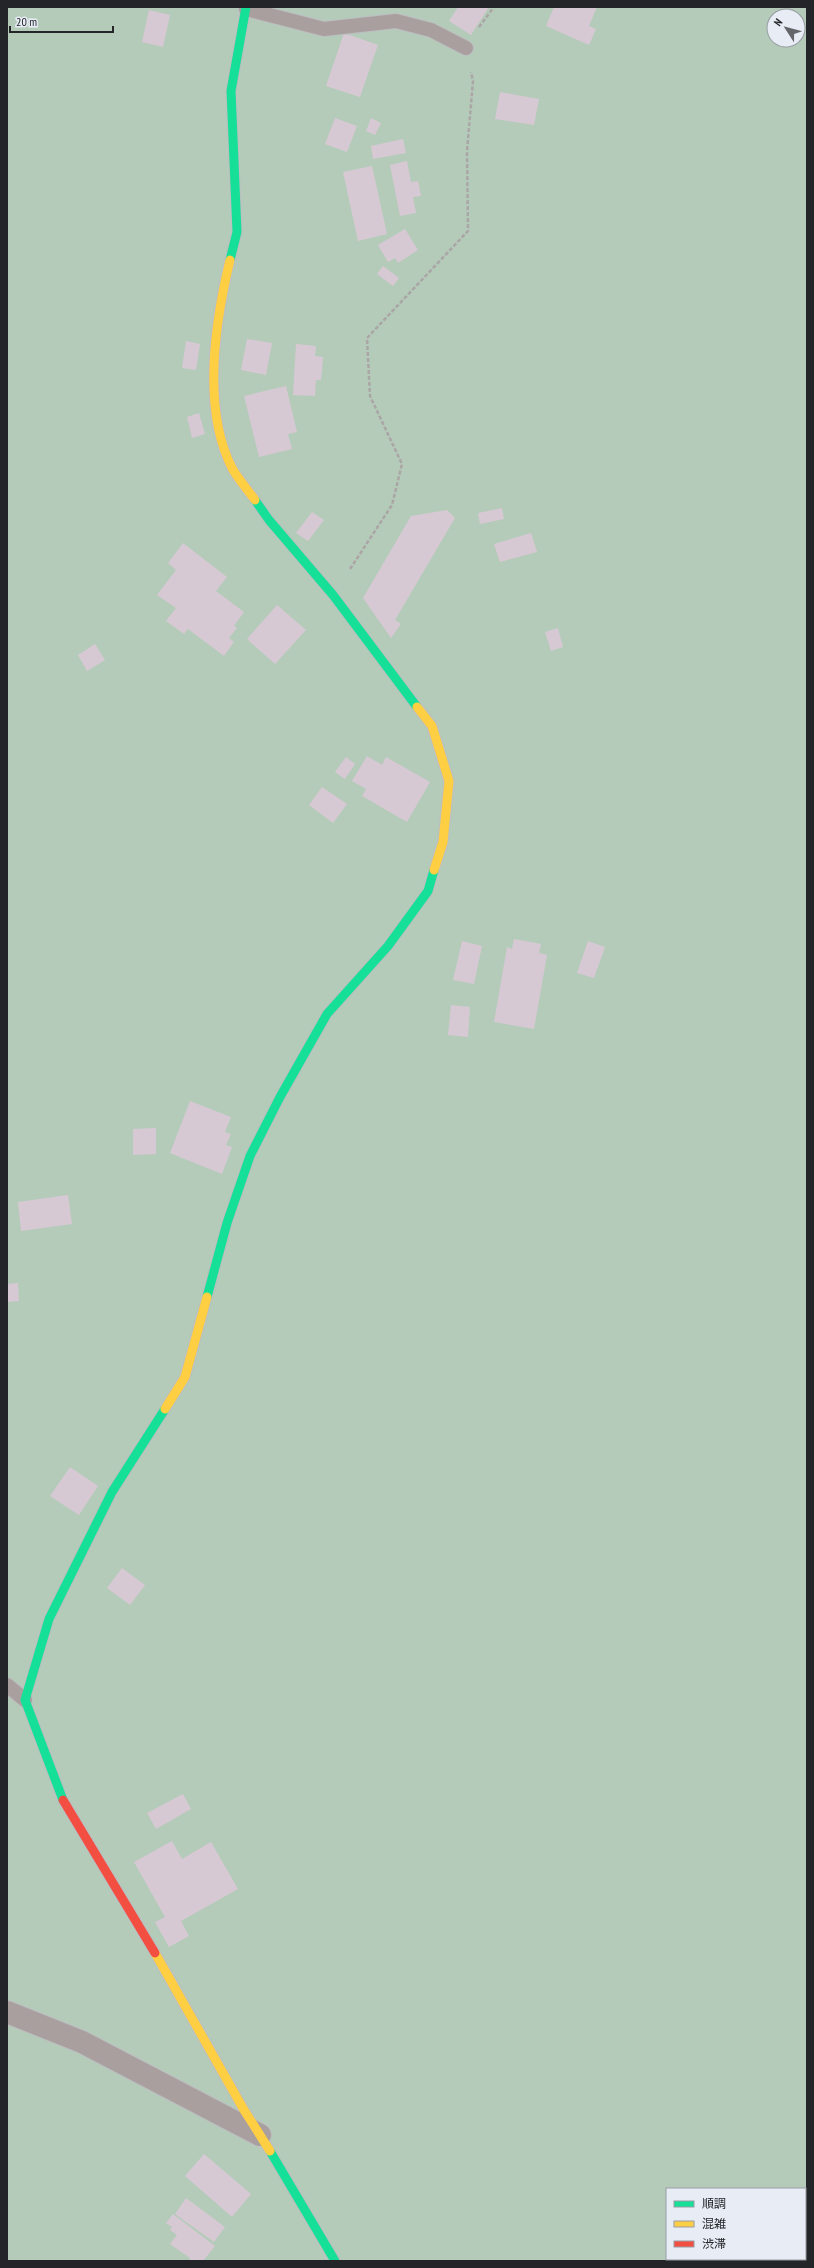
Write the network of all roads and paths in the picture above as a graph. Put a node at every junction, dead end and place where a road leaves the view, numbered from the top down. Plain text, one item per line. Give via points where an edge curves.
1 (494, 7) edge
2 (246, 8) edge
3 (466, 48) junction
4 (333, 595) junction
5 (7, 1685) edge
6 (25, 1700) junction
7 (7, 2012) edge
8 (260, 2135) junction
9 (335, 2261) edge

1 - 3 path via 482,20
2 - 3 lane via 324,29 396,21 431,30
2 - 4 street via 231,91 237,232 224,284 213,375 217,424 232,468 269,520
3 - 4 path via 472,82 467,152 468,231 367,338 370,396 402,464 392,506
4 - 6 street via 432,726 449,781 443,842 428,891 388,946 327,1014 250,1156 227,1223 185,1377 112,1492 49,1619
5 - 6 lane
6 - 8 street via 60,1794 123,1897
7 - 8 street via 82,2042
8 - 9 street

